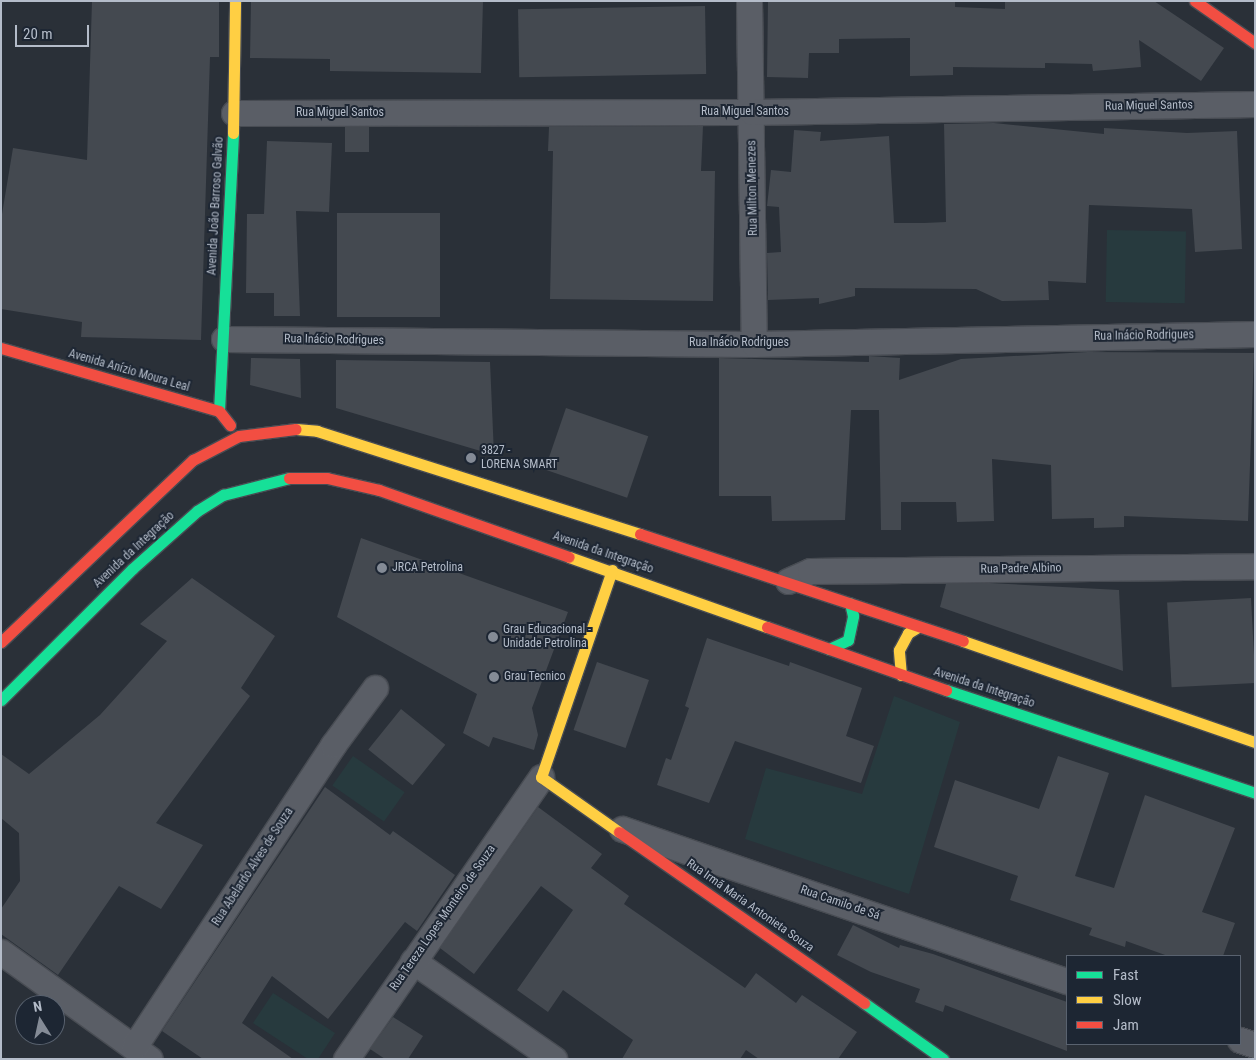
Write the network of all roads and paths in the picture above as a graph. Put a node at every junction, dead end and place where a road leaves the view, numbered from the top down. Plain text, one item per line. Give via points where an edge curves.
1 (236, 1) edge
2 (749, 1) edge
3 (1195, 1) edge
4 (1255, 43) edge
5 (1255, 104) edge
6 (752, 112) junction
7 (234, 113) junction
8 (1255, 334) edge
9 (224, 339) junction
10 (754, 344) junction
11 (1, 348) edge
12 (219, 411) junction
13 (239, 436) junction
14 (1255, 566) edge
15 (612, 570) junction
16 (788, 581) junction
17 (850, 603) junction
18 (918, 627) junction
19 (1, 642) edge
20 (829, 650) junction
21 (901, 675) junction
22 (375, 688) dead end
23 (1, 700) edge
24 (1255, 742) edge
25 (541, 777) junction
26 (1255, 792) edge
27 (612, 825) junction
28 (1, 952) edge
29 (413, 961) junction
30 (1066, 981) edge
31 (1241, 1040) edge
32 (1255, 1045) edge
33 (142, 1053) edge
34 (346, 1059) edge
35 (554, 1059) edge
36 (943, 1059) edge

1 - 7 main road, Avenida João Barroso Galvão
2 - 6 street, Rua Milton Menezes
3 - 4 main road
5 - 6 street, Rua Miguel Santos
6 - 7 street, Rua Miguel Santos
6 - 10 street, Rua Milton Menezes
7 - 9 main road, Avenida João Barroso Galvão
8 - 10 street, Rua Inácio Rodrigues
9 - 10 street, Rua Inácio Rodrigues
9 - 12 main road, Avenida João Barroso Galvão
11 - 12 main road, Avenida Anízio Moura Leal
12 - 13 main road
13 - 16 main road, Avenida da Integração via 287,428 317,432
13 - 19 main road, Avenida da Integração via 193,460 171,478
14 - 16 street, Rua Padre Albino via 810,571
15 - 20 main road, Avenida da Integração
15 - 23 main road, Avenida da Integração via 348,482 288,478 252,485 224,495 170,532
15 - 25 main road
16 - 17 main road, Avenida da Integração
17 - 18 main road, Avenida da Integração
17 - 20 main road via 853,616 848,640
18 - 21 main road via 908,633 899,650
18 - 24 main road, Avenida da Integração
20 - 21 main road, Avenida da Integração
21 - 26 main road, Avenida da Integração
22 - 33 street, Rua Abelardo Alves de Souza via 333,745
25 - 27 main road, Rua Irmã Maria Antonieta Souza
25 - 29 street, Rua Tereza Lopes Monteiro de Souza
27 - 30 street, Rua Camilo de Sá
27 - 36 main road, Rua Irmã Maria Antonieta Souza
28 - 33 street
29 - 34 street, Rua Tereza Lopes Monteiro de Souza
29 - 35 street
31 - 32 street

